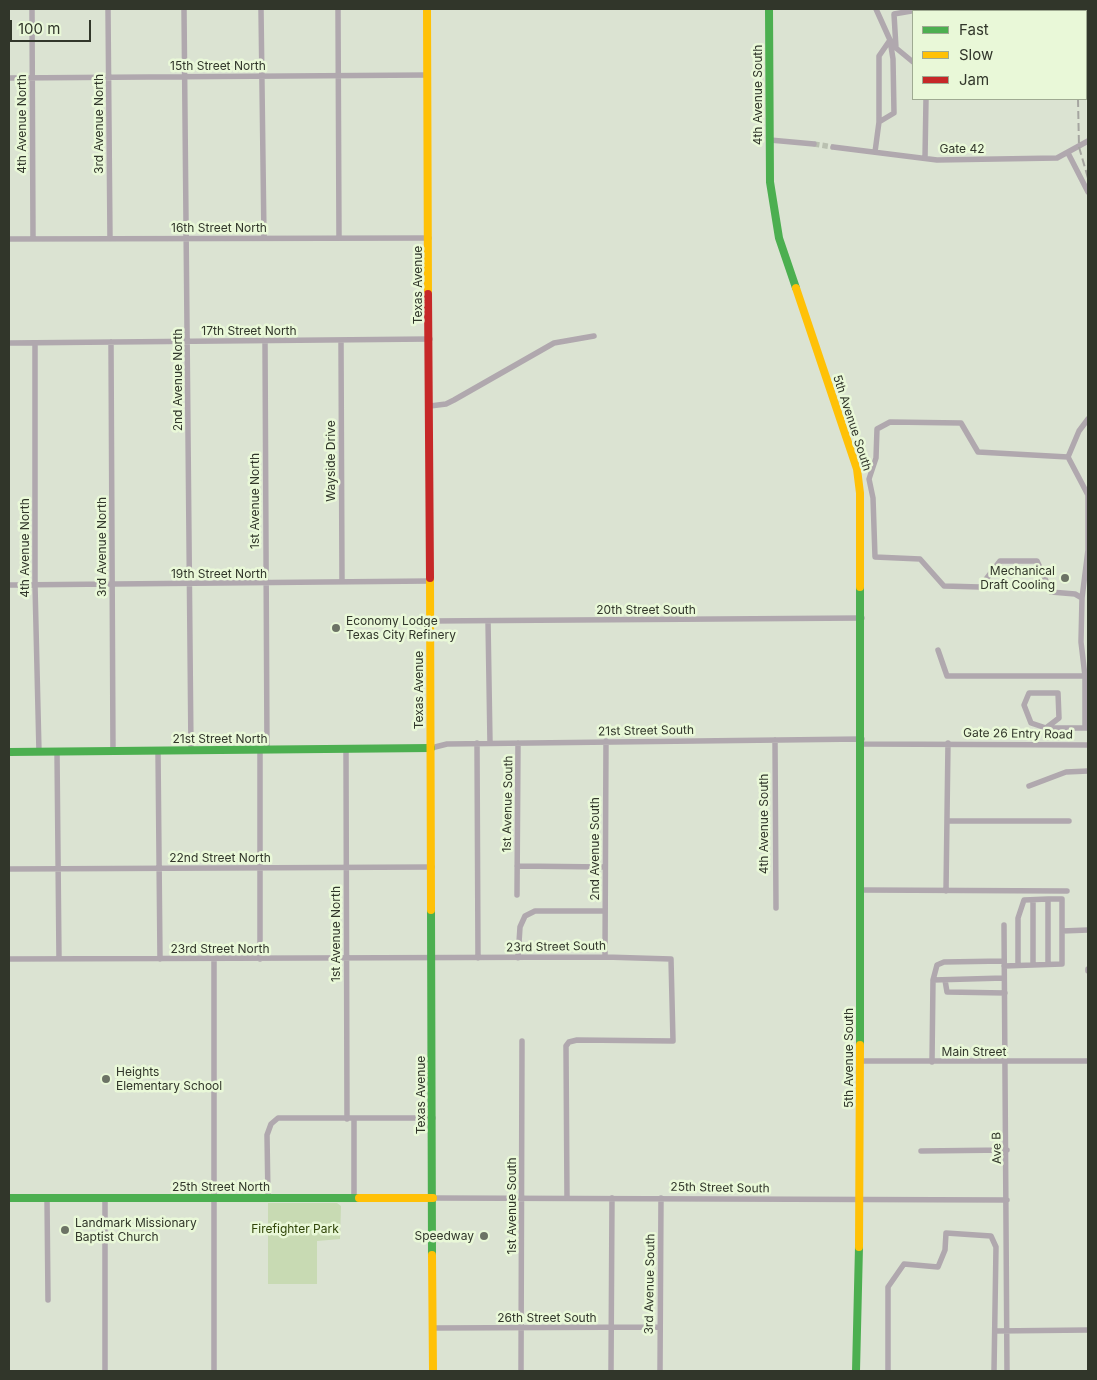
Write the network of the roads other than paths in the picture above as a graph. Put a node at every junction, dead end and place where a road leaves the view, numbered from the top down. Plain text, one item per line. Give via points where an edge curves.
1 (32, 9) edge
2 (108, 9) edge
3 (184, 9) edge
4 (261, 9) edge
5 (338, 9) edge
6 (427, 9) edge
7 (769, 9) edge
8 (876, 9) edge
9 (912, 11) edge
10 (890, 40) junction
11 (912, 61) edge
12 (338, 75) junction
13 (427, 75) junction
14 (185, 76) junction
15 (262, 76) junction
16 (109, 77) junction
17 (9, 78) edge
18 (32, 78) junction
19 (926, 100) edge
20 (879, 122) junction
21 (770, 140) junction
22 (1088, 141) edge
23 (814, 144) tunnel mouth
24 (833, 147) tunnel mouth
25 (875, 152) junction
26 (1068, 153) junction
27 (925, 158) junction
28 (770, 182) joint
29 (1088, 192) edge
30 (110, 238) junction
31 (186, 238) junction
32 (264, 238) junction
33 (339, 238) junction
34 (429, 238) junction
35 (9, 239) edge
36 (33, 239) junction
37 (594, 336) dead end
38 (430, 339) junction
39 (341, 340) junction
40 (265, 341) junction
41 (111, 342) junction
42 (187, 342) junction
43 (9, 343) edge
44 (34, 344) junction
45 (430, 406) junction
46 (1088, 419) edge
47 (1068, 457) junction
48 (430, 581) junction
49 (342, 582) junction
50 (265, 583) junction
51 (112, 584) junction
52 (188, 584) junction
53 (9, 585) edge
54 (35, 585) junction
55 (1082, 598) junction
56 (862, 618) junction
57 (430, 621) junction
58 (488, 621) junction
59 (938, 650) dead end
60 (1085, 676) junction
61 (1046, 728) junction
62 (1086, 728) edge
63 (775, 740) junction
64 (606, 741) junction
65 (862, 741) junction
66 (476, 743) junction
67 (490, 743) junction
68 (518, 743) junction
69 (948, 743) junction
70 (1088, 745) edge
71 (431, 748) junction
72 (264, 750) junction
73 (346, 750) junction
74 (158, 751) junction
75 (191, 751) junction
76 (9, 752) edge
77 (39, 752) junction
78 (57, 752) junction
79 (113, 752) junction
80 (1088, 771) edge
81 (1030, 786) dead end
82 (947, 821) junction
83 (1069, 821) dead end
84 (517, 866) junction
85 (432, 867) junction
86 (605, 867) junction
87 (260, 868) junction
88 (346, 868) junction
89 (58, 869) junction
90 (159, 869) junction
91 (9, 870) edge
92 (862, 890) junction
93 (946, 891) junction
94 (1068, 892) dead end
95 (517, 895) dead end
96 (1048, 899) junction
97 (1033, 900) junction
98 (776, 908) dead end
99 (605, 911) junction
100 (1004, 925) dead end
101 (1088, 930) edge
102 (1062, 931) junction
103 (605, 957) junction
104 (478, 958) junction
105 (518, 958) junction
106 (9, 959) edge
107 (59, 959) junction
108 (160, 959) junction
109 (260, 959) junction
110 (346, 959) junction
111 (432, 959) junction
112 (214, 960) junction
113 (1004, 964) junction
114 (1048, 964) junction
115 (1018, 965) junction
116 (1033, 965) junction
117 (1004, 978) junction
118 (933, 980) junction
119 (945, 980) junction
120 (1005, 993) junction
121 (522, 1040) dead end
122 (860, 1061) junction
123 (1005, 1061) junction
124 (1088, 1061) edge
125 (932, 1062) junction
126 (433, 1118) junction
127 (347, 1119) junction
128 (354, 1119) junction
129 (1007, 1150) junction
130 (921, 1151) dead end
131 (9, 1198) edge
132 (47, 1198) junction
133 (105, 1198) junction
134 (214, 1198) junction
135 (268, 1198) junction
136 (354, 1198) junction
137 (433, 1198) junction
138 (523, 1198) junction
139 (567, 1198) junction
140 (612, 1198) junction
141 (662, 1198) junction
142 (860, 1200) junction
143 (1007, 1200) junction
144 (48, 1300) dead end
145 (660, 1327) junction
146 (434, 1328) junction
147 (522, 1328) junction
148 (612, 1328) junction
149 (1007, 1330) junction
150 (1088, 1330) edge
151 (995, 1331) junction
152 (105, 1371) edge
153 (214, 1371) edge
154 (434, 1371) edge
155 (521, 1371) edge
156 (611, 1371) edge
157 (660, 1371) edge
158 (856, 1371) edge
159 (888, 1371) edge
160 (994, 1371) edge
161 (1007, 1371) edge

1 - 18 street, 4th Avenue North
2 - 16 street, 3rd Avenue North
3 - 14 street, 2nd Avenue North
4 - 15 street
5 - 12 street
6 - 13 street, Texas Avenue
7 - 21 street, 4th Avenue South
8 - 10 street
9 - 11 street via 894,14 896,48
10 - 20 street via 879,56
10 - 20 street via 894,113
12 - 13 street, 15th Street North
12 - 15 street, 15th Street North
12 - 33 street
13 - 34 street, Texas Avenue
14 - 15 street, 15th Street North
14 - 16 street, 15th Street North
14 - 31 street, 2nd Avenue North
15 - 32 street
16 - 18 street, 15th Street North
16 - 30 street, 3rd Avenue North
17 - 18 street, 15th Street North
18 - 36 street, 4th Avenue North
19 - 27 street
20 - 25 street
21 - 23 street
21 - 28 street, 4th Avenue South
22 - 26 street, Gate 42
24 - 25 street, Gate 42
25 - 27 street, Gate 42
26 - 27 street, Gate 42 via 1057,158
26 - 29 street
28 - 56 street, 5th Avenue South via 786,262 857,469
30 - 31 street, 16th Street North
30 - 36 street, 16th Street North
31 - 32 street, 16th Street North
31 - 42 street, 2nd Avenue North
32 - 33 street, 16th Street North
33 - 34 street, 16th Street North
34 - 38 street, Texas Avenue
35 - 36 street, 16th Street North
37 - 45 street via 554,343 454,400
38 - 39 street, 17th Street North
38 - 45 street, Texas Avenue
39 - 40 street, 17th Street North
39 - 49 street, Wayside Drive
40 - 42 street, 17th Street North
40 - 50 street, 1st Avenue North
41 - 42 street, 17th Street North
41 - 44 street, 17th Street North
41 - 51 street, 3rd Avenue North
42 - 52 street, 2nd Avenue North
43 - 44 street, 17th Street North
44 - 54 street, 4th Avenue North
45 - 48 street, Texas Avenue
46 - 47 street
47 - 55 street via 1088,495 1088,550
47 - 55 street via 978,452 961,424 890,422 877,429 876,458 869,479 873,498 875,557 920,559 944,586 980,587 1000,560 1037,561 1051,592 1075,594
48 - 49 street, 19th Street North
48 - 57 street, Texas Avenue
49 - 50 street, 19th Street North
50 - 52 street, 19th Street North
50 - 72 street, 1st Avenue North
51 - 52 street, 19th Street North
51 - 54 street, 19th Street North
51 - 79 street, 3rd Avenue North
52 - 75 street, 2nd Avenue North
53 - 54 street, 19th Street North
54 - 77 street, 4th Avenue North
55 - 60 street via 1081,642
56 - 58 street, 20th Street South
56 - 65 street, 5th Avenue South
57 - 58 street, 20th Street South
57 - 71 street, Texas Avenue
58 - 67 street
59 - 60 street via 947,676
60 - 62 street
61 - 61 street via 1059,718 1058,692 1030,692 1024,705 1031,723
61 - 62 street
63 - 64 street, 21st Street South
63 - 65 street, 21st Street South
63 - 98 street, 4th Avenue South
64 - 68 street, 21st Street South
64 - 86 street, 2nd Avenue South
65 - 69 street, 21st Street South
65 - 92 street, 5th Avenue South
66 - 67 street, 21st Street South
66 - 71 street, 21st Street South
66 - 104 street
67 - 68 street, 21st Street South
68 - 84 street, 1st Avenue South
69 - 70 street, Gate 26 Entry Road
69 - 82 street
71 - 73 street, 21st Street North
71 - 85 street, Texas Avenue
72 - 73 street, 21st Street North
72 - 75 street, 21st Street North
72 - 87 street
73 - 88 street, 1st Avenue North
74 - 75 street, 21st Street North
74 - 79 street, 21st Street North
74 - 90 street
76 - 77 street, 21st Street North
77 - 78 street, 21st Street North
78 - 79 street, 21st Street North
78 - 89 street
80 - 81 street via 1066,772
82 - 83 street
82 - 93 street
84 - 86 street
84 - 95 street, 1st Avenue South
85 - 88 street, 22nd Street North
85 - 111 street, Texas Avenue
86 - 99 street, 2nd Avenue South
87 - 88 street, 22nd Street North
87 - 90 street, 22nd Street North
87 - 109 street
88 - 110 street, 1st Avenue North
89 - 90 street, 22nd Street North
89 - 91 street, 22nd Street North
89 - 107 street
90 - 108 street
92 - 93 street
92 - 122 street, 5th Avenue South
93 - 94 street
96 - 97 street
96 - 102 street via 1062,899
96 - 114 street
97 - 115 street via 1024,900 1018,918
97 - 116 street
99 - 103 street, 2nd Avenue South
99 - 105 street via 536,911 525,916 520,927
100 - 113 street, Ave B
101 - 102 street
102 - 114 street via 1062,964
103 - 105 street, 23rd Street South
103 - 139 street, 23rd Street South via 671,959 673,1041 577,1040 566,1046
104 - 105 street, 23rd Street South
104 - 111 street, 23rd Street South
106 - 107 street, 23rd Street North
107 - 108 street, 23rd Street North
108 - 112 street, 23rd Street North
109 - 110 street, 23rd Street North
109 - 112 street, 23rd Street North
110 - 111 street, 23rd Street North
110 - 127 street, 1st Avenue North
111 - 126 street, Texas Avenue
112 - 134 street
113 - 115 street
113 - 117 street, Ave B
113 - 118 street via 944,962 937,964
114 - 116 street
115 - 116 street
117 - 119 street
117 - 120 street, Ave B
118 - 119 street
118 - 125 street
119 - 120 street via 947,992
120 - 123 street, Ave B
121 - 138 street, 1st Avenue South
122 - 125 street, Main Street
122 - 142 street, 5th Avenue South
123 - 124 street, Main Street
123 - 125 street, Main Street
123 - 129 street, Ave B
126 - 128 street
126 - 137 street, Texas Avenue
127 - 128 street
127 - 135 street via 274,1120 267,1135
128 - 136 street
129 - 130 street
129 - 143 street, Ave B
131 - 132 street, 25th Street North
132 - 133 street, 25th Street North
132 - 144 street
133 - 134 street, 25th Street North
133 - 152 street
134 - 135 street, 25th Street North
134 - 153 street
135 - 136 street, 25th Street North
136 - 137 street, 25th Street North
137 - 138 street, 25th Street South
137 - 146 street, Texas Avenue
138 - 139 street, 25th Street South
138 - 147 street, 1st Avenue South
139 - 140 street, 25th Street South
140 - 141 street, 25th Street South
140 - 148 street
141 - 142 street, 25th Street South
141 - 145 street, 3rd Avenue South
142 - 143 street, 25th Street South
142 - 158 street, 5th Avenue South
143 - 149 street, Ave B
145 - 148 street, 26th Street South
145 - 157 street, 3rd Avenue South
146 - 147 street, 26th Street South
146 - 154 street, Texas Avenue
147 - 148 street, 26th Street South
147 - 155 street, 1st Avenue South
148 - 156 street
149 - 150 street
149 - 151 street
149 - 161 street, Ave B
151 - 159 street via 996,1247 991,1236 946,1233 945,1250 938,1267 904,1264 888,1287
151 - 160 street

